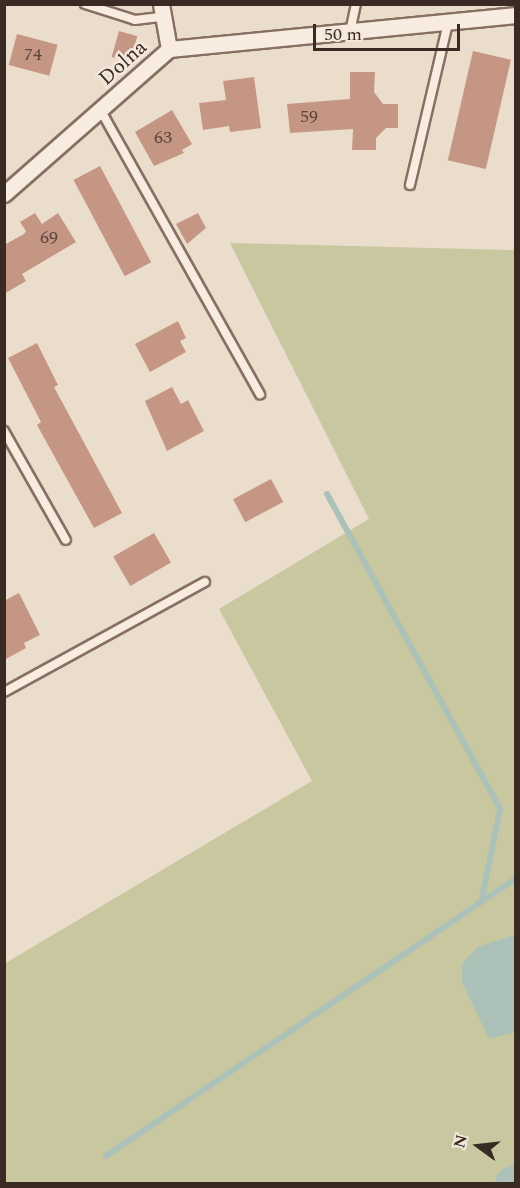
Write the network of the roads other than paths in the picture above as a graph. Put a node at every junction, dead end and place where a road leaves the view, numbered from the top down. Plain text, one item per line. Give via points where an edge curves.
1 (85, 4) edge
2 (356, 4) edge
3 (160, 11) edge
4 (516, 15) edge
5 (448, 23) junction
6 (350, 32) junction
7 (170, 49) junction
8 (100, 111) junction
9 (410, 185) dead end
10 (4, 194) edge
11 (260, 394) dead end
12 (4, 431) edge
13 (66, 540) dead end
14 (205, 582) dead end
15 (4, 692) edge

1 - 3 lane via 135,20
2 - 6 lane
3 - 7 street
4 - 5 street, Dolna
5 - 6 street, Dolna
5 - 9 lane
6 - 7 street, Dolna
7 - 8 street, Dolna
8 - 10 street, Dolna
8 - 11 lane
12 - 13 lane
14 - 15 lane

